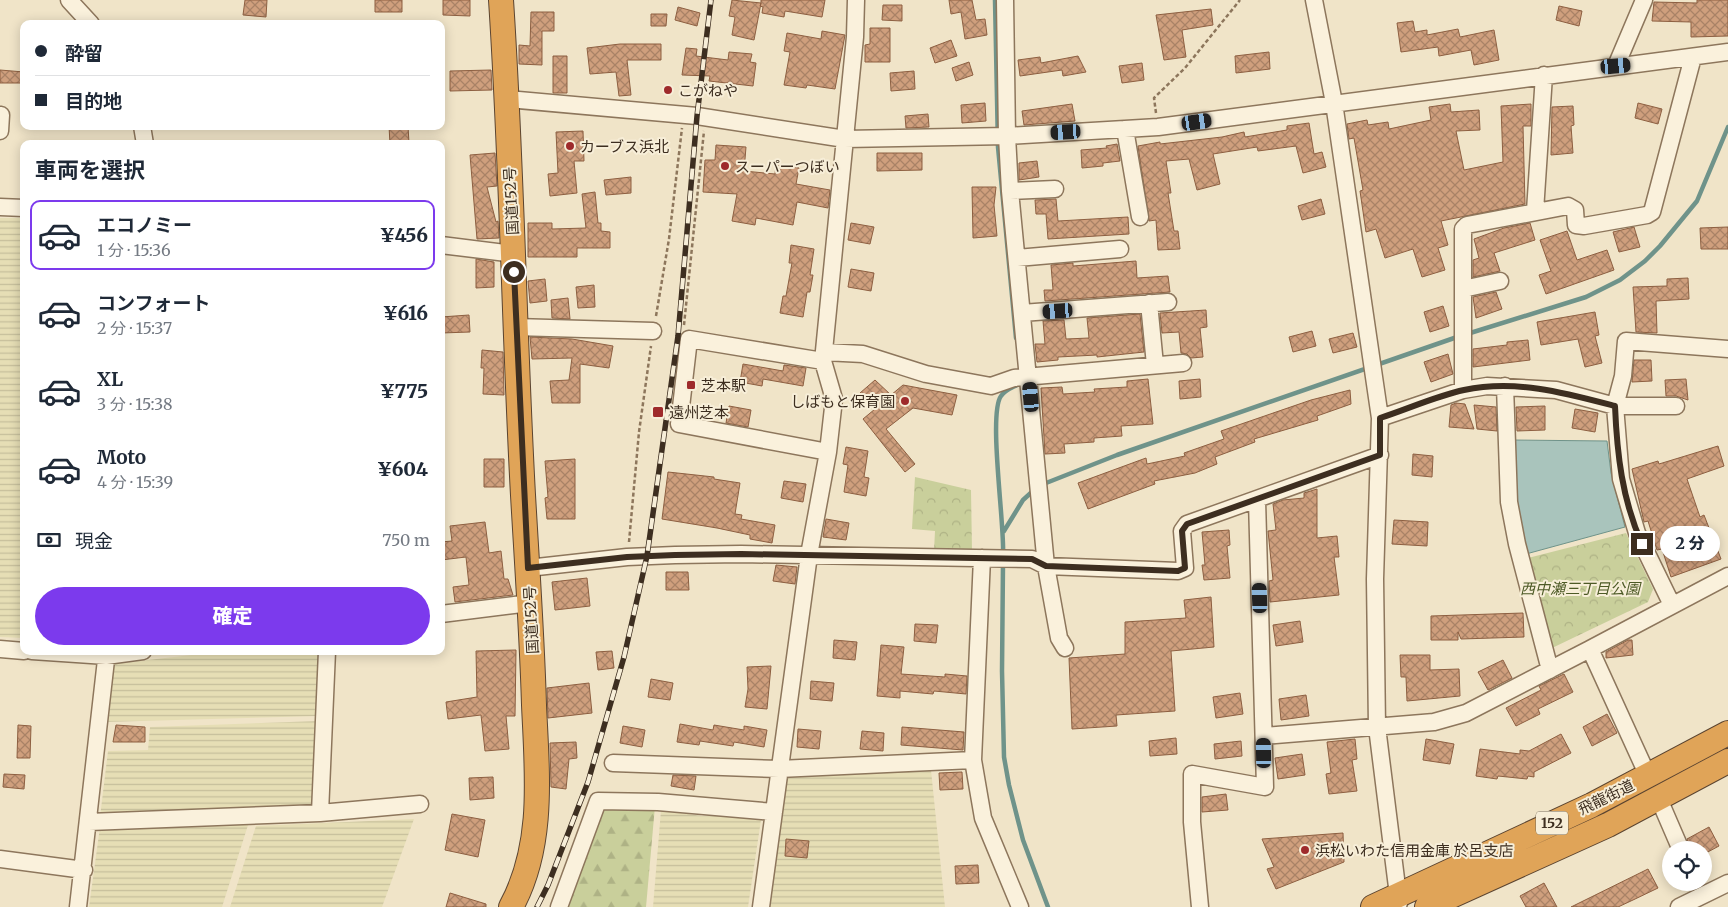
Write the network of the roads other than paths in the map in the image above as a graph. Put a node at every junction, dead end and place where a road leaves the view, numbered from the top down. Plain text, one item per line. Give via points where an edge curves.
1 (69, 0) edge
2 (501, 0) edge
3 (856, 0) edge
4 (1005, 0) edge
5 (1314, 0) edge
6 (1644, 0) edge
7 (87, 20) edge
8 (1728, 52) edge
9 (1693, 57) junction
10 (1616, 66) junction
11 (1544, 75) junction
12 (507, 99) junction
13 (1334, 103) junction
14 (1125, 129) junction
15 (999, 136) junction
16 (845, 139) junction
17 (1055, 189) dead end
18 (1010, 191) junction
19 (0, 207) edge
20 (20, 208) edge
21 (1535, 211) junction
22 (1140, 217) dead end
23 (445, 245) edge
24 (1120, 249) dead end
25 (514, 254) junction
26 (1013, 267) junction
27 (1500, 281) dead end
28 (1463, 289) junction
29 (1168, 302) dead end
30 (1148, 303) junction
31 (1022, 314) junction
32 (515, 327) junction
33 (653, 331) road end
34 (1728, 349) edge
35 (823, 357) junction
36 (1183, 363) dead end
37 (1155, 365) junction
38 (1022, 372) junction
39 (1505, 386) junction
40 (1463, 390) junction
41 (1615, 406) junction
42 (1676, 406) dead end
43 (1380, 418) junction
44 (828, 452) junction
45 (1380, 455) junction
46 (1257, 500) junction
47 (809, 555) junction
48 (986, 558) junction
49 (1046, 566) junction
50 (528, 568) junction
51 (1728, 576) edge
52 (530, 603) junction
53 (1672, 605) junction
54 (445, 614) edge
55 (1065, 648) dead end
56 (0, 649) edge
57 (1590, 649) junction
58 (20, 651) edge
59 (106, 655) edge
60 (327, 655) edge
61 (1550, 670) junction
62 (1378, 727) junction
63 (1728, 732) edge
64 (1264, 736) junction
65 (973, 760) junction
66 (1728, 761) edge
67 (613, 763) dead end
68 (779, 769) junction
69 (1648, 776) junction
70 (1659, 799) junction
71 (420, 804) dead end
72 (774, 812) junction
73 (320, 813) junction
74 (89, 822) junction
75 (1677, 841) edge
76 (0, 859) edge
77 (84, 870) junction
78 (1728, 883) edge
79 (1712, 886) edge
80 (1697, 891) edge
81 (1399, 902) edge
82 (78, 907) edge
83 (511, 907) edge
84 (559, 907) edge
85 (761, 907) edge
86 (1020, 907) edge
87 (1200, 907) edge
88 (1373, 907) edge
89 (1427, 907) edge
90 (1679, 907) edge

1 - 7 street
2 - 12 highway, 国道152号
3 - 16 street
4 - 15 street
5 - 13 street
6 - 10 street
8 - 9 street
9 - 10 street
9 - 21 street via 1652,212 1584,226 1576,224 1575,210 1568,206
10 - 11 street
11 - 13 street
11 - 21 street
12 - 16 street via 684,115
12 - 25 highway, 国道152号
13 - 14 street
13 - 43 street
14 - 15 street
14 - 22 street
15 - 16 street
15 - 18 street
16 - 35 street
17 - 18 street
18 - 26 street
19 - 20 street
21 - 28 street via 1467,225 1462,229
23 - 25 street
24 - 26 street
25 - 32 highway, 国道152号
26 - 31 street
27 - 28 street
28 - 40 street
29 - 30 street
30 - 31 street
30 - 37 street
31 - 38 street
32 - 33 street
32 - 50 highway, 国道152号
34 - 41 street via 1626,342 1623,376
35 - 38 street via 862,354 920,372 992,386
35 - 44 street via 834,400
35 - 44 street via 689,339 679,424
36 - 37 street
37 - 38 street
38 - 49 street via 1041,497
39 - 40 street
39 - 41 street via 1556,390
39 - 61 street via 1509,502
40 - 43 street
41 - 42 street
41 - 53 street via 1619,465 1626,498 1637,533
43 - 45 street
44 - 47 street
45 - 46 street
45 - 62 street via 1376,579
46 - 49 street via 1184,527 1185,568 1182,570
46 - 64 street
47 - 48 street
47 - 50 street via 627,557
47 - 68 street
48 - 49 street via 1032,559
48 - 65 street
49 - 55 street via 1059,638
50 - 52 highway, 国道152号
51 - 53 street
52 - 54 street
52 - 83 highway, 国道152号 via 536,832 532,856
53 - 57 street
56 - 58 street
57 - 61 street
57 - 69 street
59 - 74 street
60 - 73 street
61 - 62 street via 1466,713 1434,722
62 - 64 street
62 - 81 street
63 - 69 highway, 飛龍街道 / 152
64 - 87 street via 1265,787 1192,774 1192,822
65 - 68 street
65 - 86 street via 982,818
66 - 70 highway, 飛龍街道 / 152
67 - 68 street
68 - 72 street
69 - 81 highway, 飛龍街道 / 152
70 - 75 street
70 - 89 highway, 飛龍街道 / 152
71 - 73 street
72 - 84 street via 658,802 598,801
72 - 85 street
73 - 74 street
74 - 77 street
76 - 77 street
77 - 82 street
78 - 79 street
80 - 90 street
81 - 88 highway, 飛龍街道 / 152

